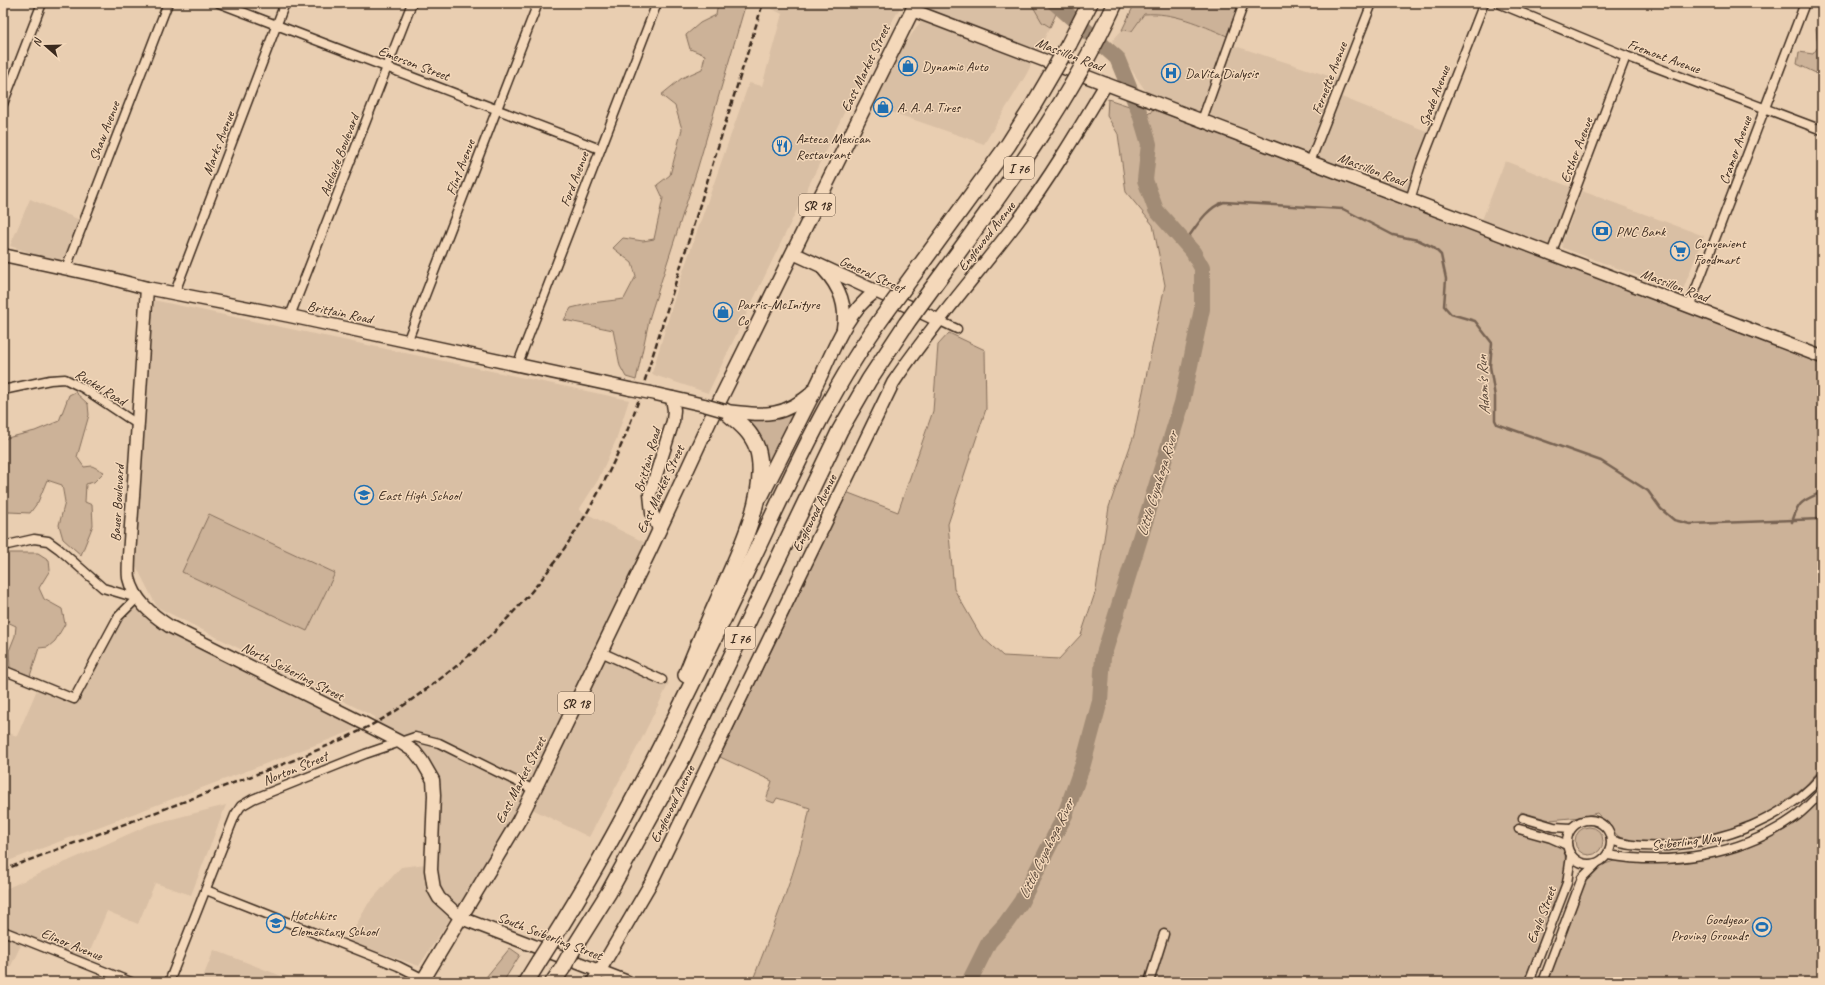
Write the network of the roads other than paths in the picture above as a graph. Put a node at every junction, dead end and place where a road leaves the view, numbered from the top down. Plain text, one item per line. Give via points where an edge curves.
1 (42, 3) edge
2 (168, 3) edge
3 (219, 3) edge
4 (285, 3) edge
5 (412, 3) edge
6 (538, 3) edge
7 (657, 3) edge
8 (1083, 3) edge
9 (1090, 3) edge
10 (1115, 3) edge
11 (1244, 3) edge
12 (1372, 3) edge
13 (1484, 3) edge
14 (1498, 3) edge
15 (1805, 3) edge
16 (914, 7) edge
17 (276, 26) junction
18 (1069, 44) junction
19 (1626, 56) junction
20 (387, 66) junction
21 (1106, 84) junction
22 (3, 104) edge
23 (1764, 108) junction
24 (496, 109) junction
25 (1202, 120) junction
26 (1822, 130) edge
27 (600, 149) junction
28 (1310, 162) junction
29 (1410, 200) junction
30 (793, 253) junction
31 (1551, 254) junction
32 (3, 255) edge
33 (821, 266) junction
34 (66, 268) junction
35 (147, 288) junction
36 (175, 292) junction
37 (875, 292) junction
38 (1689, 307) junction
39 (290, 316) junction
40 (938, 320) junction
41 (957, 329) dead end
42 (842, 332) junction
43 (407, 342) junction
44 (1822, 357) edge
45 (517, 366) junction
46 (3, 390) edge
47 (813, 392) junction
48 (672, 398) junction
49 (725, 411) junction
50 (137, 424) junction
51 (754, 508) junction
52 (659, 529) junction
53 (3, 546) edge
54 (137, 598) junction
55 (602, 652) junction
56 (3, 670) edge
57 (662, 680) dead end
58 (400, 742) junction
59 (1822, 776) edge
60 (642, 785) junction
61 (534, 790) junction
62 (1822, 792) edge
63 (1522, 818) dead end
64 (1571, 828) junction
65 (1519, 829) dead end
66 (1611, 840) junction
67 (1566, 845) junction
68 (1608, 855) junction
69 (1571, 856) junction
70 (1596, 864) junction
71 (206, 890) junction
72 (461, 918) junction
73 (3, 931) edge
74 (1164, 934) dead end
75 (596, 977) edge
76 (423, 981) edge
77 (131, 982) edge
78 (169, 982) edge
79 (526, 982) edge
80 (553, 982) edge
81 (628, 982) edge
82 (1149, 982) edge
83 (1529, 982) edge
84 (1543, 982) edge

1 - 22 street
2 - 34 street, Shaw Avenue
3 - 17 street, Emerson Street
4 - 17 street, Marks Avenue
5 - 20 street, Adelaide Boulevard
6 - 24 street, Flint Avenue
7 - 27 street, Ford Avenue
8 - 18 highway
9 - 18 highway, I 76
10 - 80 highway, I 76, bridge via 1052,119 906,324 840,430 683,757 609,892
11 - 25 street
12 - 28 street, Fernette Avenue
13 - 29 street, Spade Avenue via 1424,157
14 - 19 street, Fremont Avenue
15 - 23 street, Cramer Avenue
16 - 21 main road, Massillon Road
16 - 30 main road, East Market Street / SR 18
17 - 20 street, Emerson Street
17 - 36 street, Marks Avenue
18 - 60 highway, I 76, bridge via 1008,146 852,363 807,444
19 - 23 street, Fremont Avenue
19 - 31 street, Esther Avenue
20 - 24 street, Emerson Street
20 - 39 street, Adelaide Boulevard
21 - 25 main road, Massillon Road
21 - 40 main road, Englewood Avenue via 1064,156 1017,222
23 - 26 street, Fremont Avenue
23 - 38 street, Cramer Avenue
24 - 27 street, Emerson Street
24 - 43 street, Flint Avenue
25 - 28 main road, Massillon Road
27 - 45 street, Ford Avenue
28 - 29 main road, Massillon Road
29 - 31 main road, Massillon Road
30 - 33 main road, General Street
30 - 52 main road, East Market Street / SR 18
31 - 38 main road, Massillon Road
32 - 34 main road, Brittain Road
33 - 37 main road, General Street
33 - 42 main road via 835,282 841,299 844,318
34 - 35 main road, Brittain Road
35 - 36 main road, Brittain Road
35 - 50 main road, Bauer Boulevard
36 - 39 main road, Brittain Road
37 - 40 main road, General Street
37 - 42 main road, Brittain Road via 860,304
38 - 44 main road, Massillon Road
39 - 43 main road, Brittain Road
40 - 41 street
40 - 75 main road, Englewood Avenue via 893,383 652,881
42 - 47 main road, Brittain Road
43 - 45 main road, Brittain Road
45 - 48 main road, Brittain Road, bridge
46 - 50 street, Ruckel Road via 65,379
47 - 49 main road, Brittain Road via 790,408 776,413 764,415
47 - 51 highway
48 - 49 main road, Brittain Road, bridge
48 - 52 main road, Brittain Road via 673,421 650,494 652,512
49 - 51 highway via 747,430 757,448 760,470
50 - 54 main road, Bauer Boulevard via 129,578
51 - 60 highway via 746,534
52 - 55 main road, East Market Street / SR 18
53 - 54 street via 34,539 48,541 103,588
54 - 56 street via 118,617 74,699
54 - 58 main road, North Seiberling Street via 150,614 169,626
55 - 57 street
55 - 61 main road, East Market Street / SR 18
58 - 61 street, Norton Street via 415,737 428,739
58 - 71 street, Norton Street via 241,806 235,815
58 - 72 main road, North Seiberling Street via 415,752 433,780 432,882 439,898
59 - 66 street, Seiberling Way via 1814,786 1786,807 1751,827 1726,836 1694,844 1662,846 1622,844
60 - 79 highway, I 76, bridge via 596,869
61 - 72 main road, East Market Street / SR 18
62 - 68 street, Seiberling Way via 1795,816 1763,835 1726,851 1657,860
63 - 64 street via 1554,827
64 - 66 street via 1577,823 1591,820 1605,826
64 - 67 street
65 - 67 street
66 - 68 street
67 - 69 street
68 - 70 street
69 - 70 street via 1582,864
69 - 83 street, Eagle Street via 1567,883
70 - 84 street, Eagle Street via 1582,878
71 - 76 street via 398,966
71 - 78 street, Norton Street
72 - 75 main road, South Seiberling Street
72 - 76 main road, East Market Street / SR 18
73 - 77 street, Elinor Avenue
74 - 82 street
75 - 81 main road, South Seiberling Street

